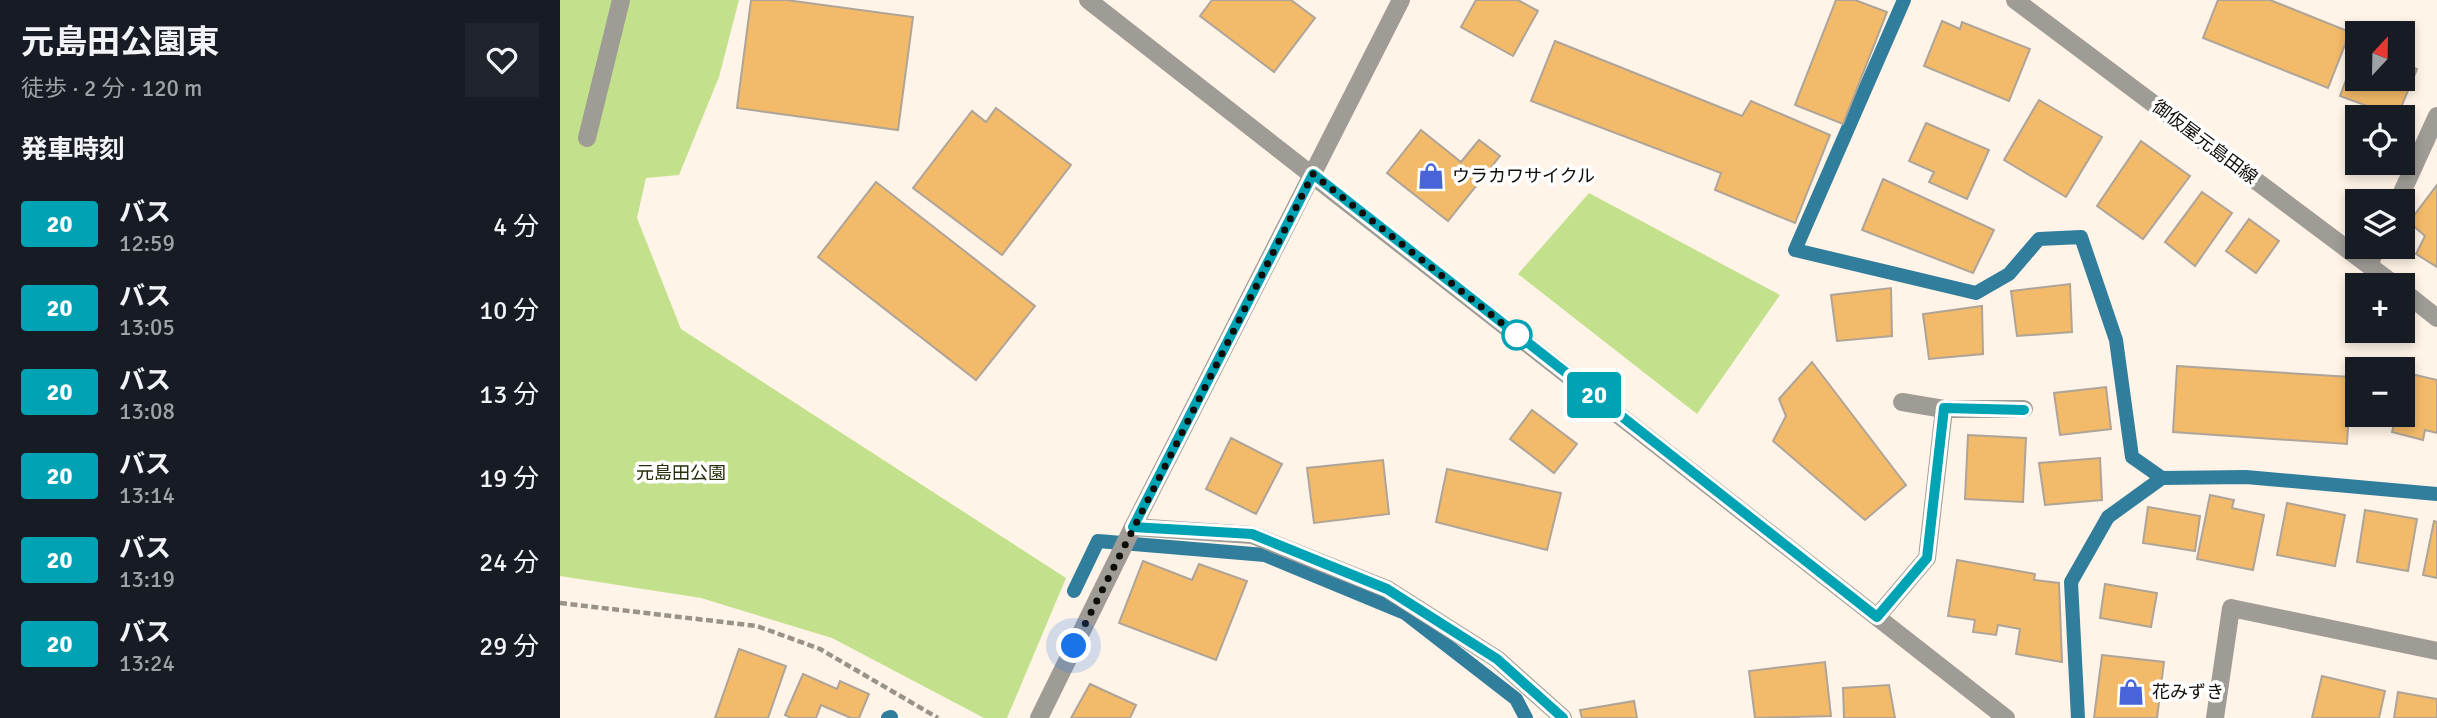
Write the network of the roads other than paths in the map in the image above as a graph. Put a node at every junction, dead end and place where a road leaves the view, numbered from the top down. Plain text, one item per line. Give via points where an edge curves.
1 (621, 0) edge
2 (1088, 0) edge
3 (1401, 0) edge
4 (2015, 0) edge
5 (2437, 116) edge
6 (587, 138) dead end
7 (1313, 174) junction
8 (2404, 189) edge
9 (2372, 259) edge
10 (2369, 265) junction
11 (2379, 273) edge
12 (2415, 301) edge
13 (2437, 318) edge
14 (1902, 402) dead end
15 (1944, 408) junction
16 (2024, 410) dead end
17 (1133, 527) junction
18 (1877, 617) junction
19 (2437, 652) edge
20 (1039, 718) edge
21 (1563, 718) edge
22 (2006, 718) edge
23 (2215, 718) edge

1 - 6 street
2 - 7 street
3 - 7 street
4 - 10 street, 御仮屋元島田線
5 - 8 street
7 - 17 street
7 - 18 street
9 - 10 street
10 - 11 street, 御仮屋元島田線
12 - 13 street
14 - 15 street
15 - 16 street
15 - 18 street via 1927,558
17 - 20 street
17 - 21 street via 1252,534 1387,589 1497,659
18 - 22 street
19 - 23 street via 2231,608

